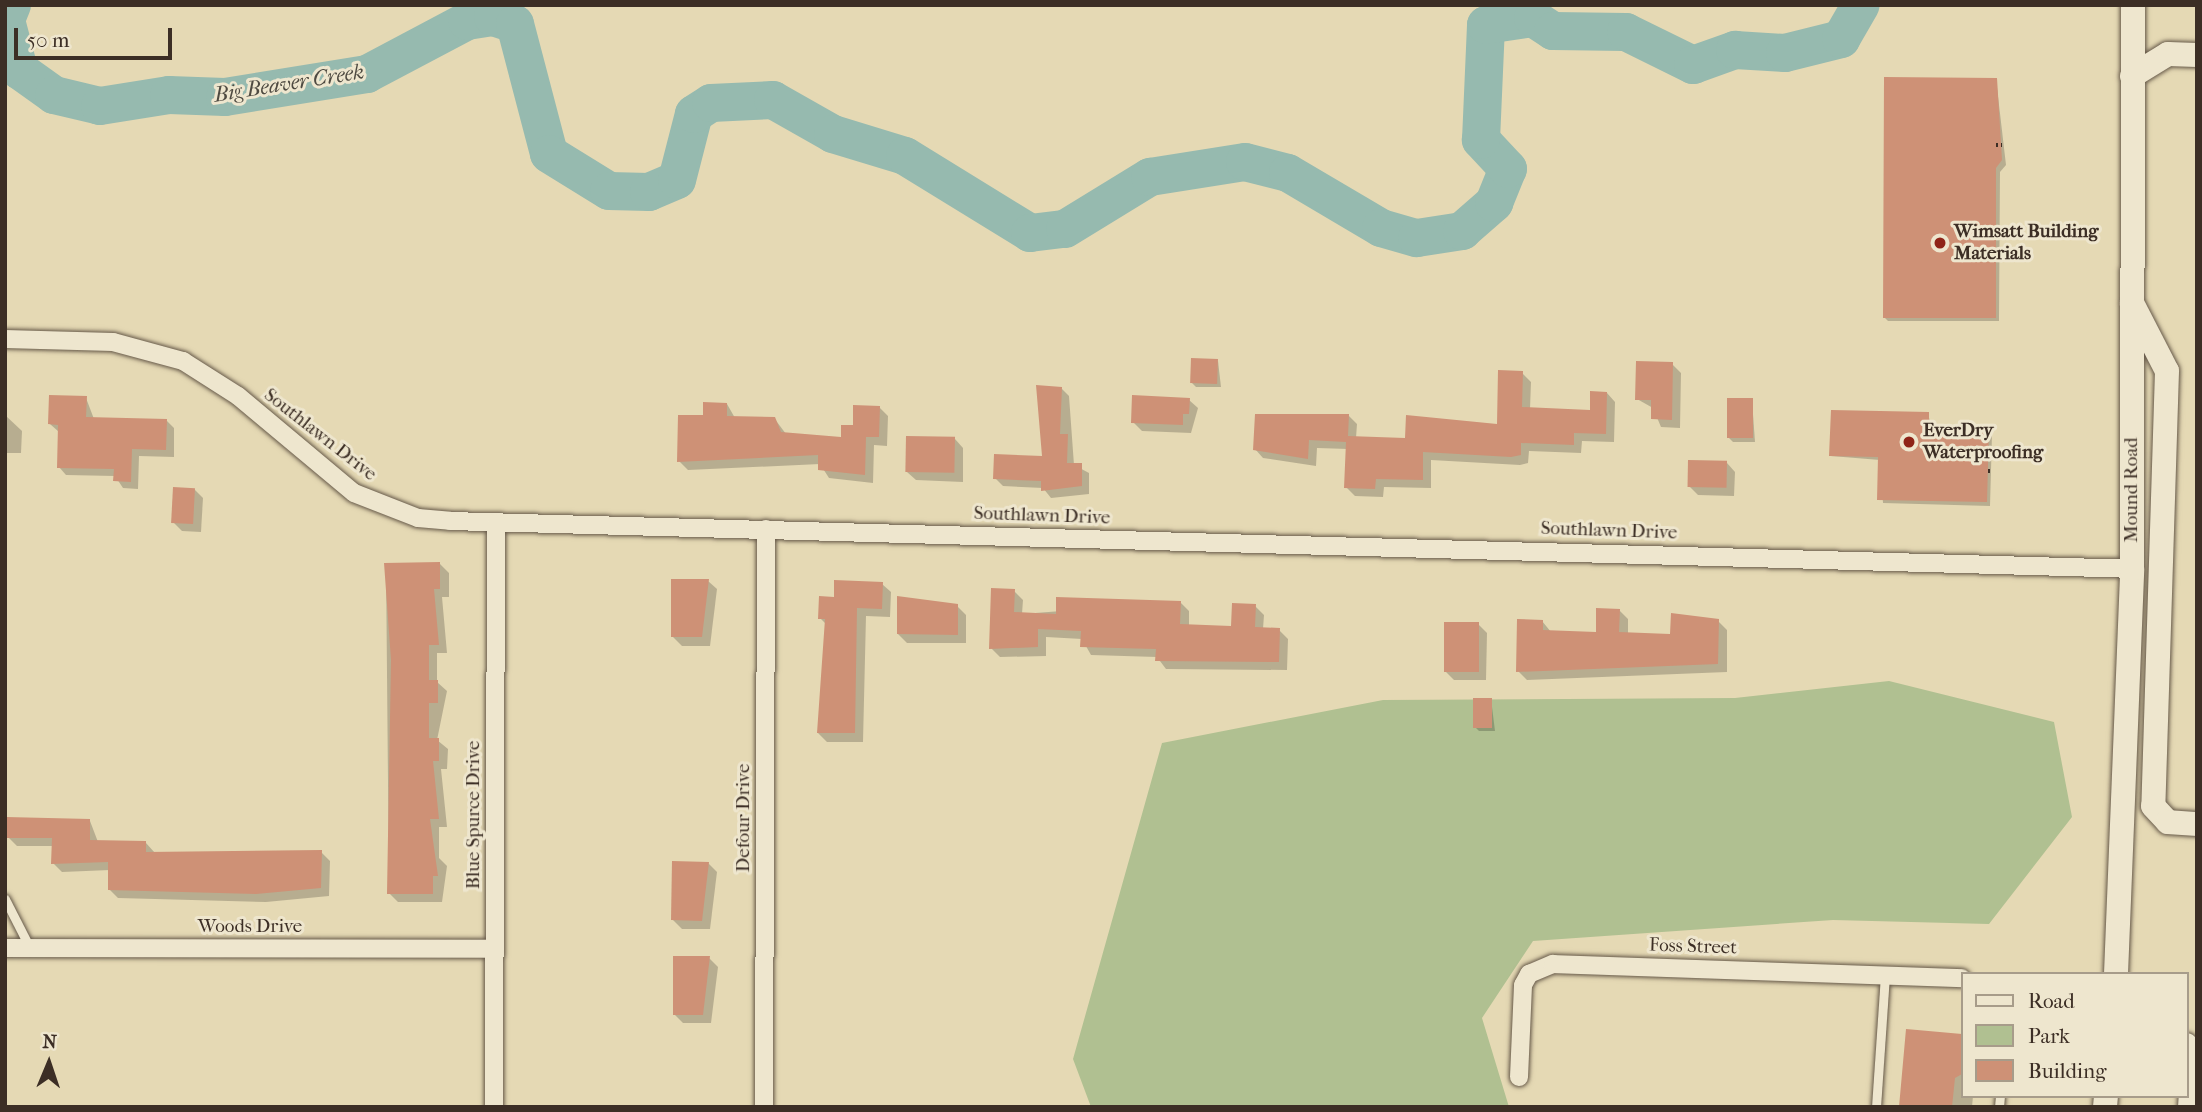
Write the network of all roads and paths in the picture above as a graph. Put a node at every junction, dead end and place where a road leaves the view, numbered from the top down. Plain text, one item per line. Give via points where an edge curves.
1 (2133, 5) edge
2 (2197, 55) edge
3 (2132, 76) junction
4 (1996, 145) dead end
5 (2002, 145) dead end
6 (2132, 303) junction
7 (5, 339) edge
8 (1988, 471) dead end
9 (1994, 471) dead end
10 (496, 523) junction
11 (766, 529) junction
12 (2132, 569) junction
13 (2197, 824) edge
14 (5, 899) edge
15 (5, 948) edge
16 (30, 948) junction
17 (495, 949) junction
18 (2116, 972) edge
19 (1885, 975) junction
20 (1960, 978) edge
21 (2188, 1050) edge
22 (1519, 1077) dead end
23 (494, 1107) edge
24 (764, 1107) edge
25 (1876, 1107) edge
26 (2190, 1107) edge

1 - 3 main road, Mound Road
2 - 3 main road via 2168,54
3 - 6 main road, Mound Road
4 - 5 path
6 - 12 main road, Mound Road
6 - 13 main road via 2167,371 2152,806 2168,822
7 - 10 street, Southlawn Drive via 113,342 161,352 214,378 355,493 418,518
8 - 9 path
10 - 11 street, Southlawn Drive
10 - 17 street, Blue Spurce Drive
11 - 12 street, Southlawn Drive
11 - 24 street, Defour Drive
12 - 18 main road, Mound Road
14 - 16 lane
15 - 16 street, Woods Drive
16 - 17 street, Woods Drive
17 - 23 street, Blue Spurce Drive
19 - 20 street, Foss Street
19 - 22 street, Foss Street via 1540,967 1523,985
19 - 25 lane
21 - 26 main road via 2193,1061

